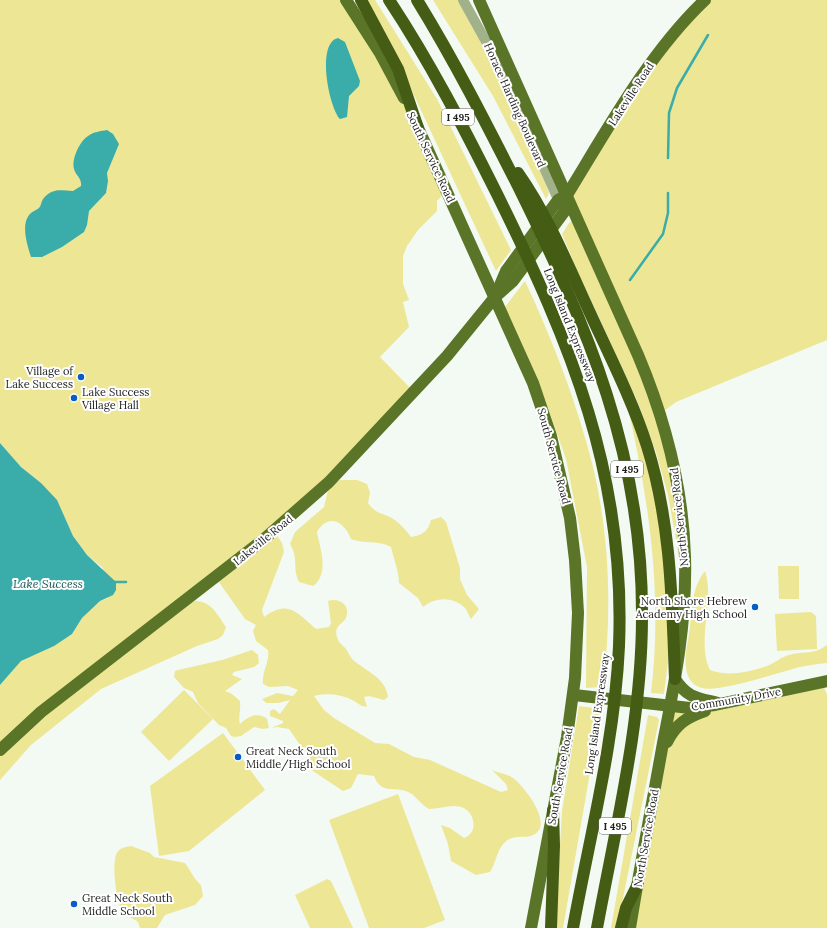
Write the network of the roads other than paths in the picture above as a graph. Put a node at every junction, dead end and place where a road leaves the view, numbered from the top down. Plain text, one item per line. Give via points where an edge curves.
1 (346, 0) edge
2 (361, 0) edge
3 (389, 0) edge
4 (417, 0) edge
5 (463, 0) edge
6 (479, 0) edge
7 (705, 0) edge
8 (418, 128) junction
9 (562, 198) junction
10 (562, 264) junction
11 (495, 297) junction
12 (675, 679) junction
13 (827, 681) edge
14 (574, 695) junction
15 (723, 704) junction
16 (670, 707) junction
17 (0, 750) edge
18 (662, 752) junction
19 (553, 810) junction
20 (638, 884) junction
21 (531, 928) edge
22 (551, 928) edge
23 (573, 928) edge
24 (597, 928) edge
25 (621, 928) edge
26 (630, 928) edge

1 - 8 main road, South Service Road via 380,53
2 - 8 highway via 398,69
3 - 23 highway, Long Island Expressway / I 495 via 438,80 535,273 576,370 593,423 606,477 615,532 619,644 611,722
4 - 10 highway, Long Island Expressway / I 495 via 531,200
5 - 9 street, Horace Harding Boulevard via 493,54
6 - 9 main road, Horace Harding Boulevard
7 - 9 main road, Lakeville Road via 675,30
8 - 11 main road, South Service Road
9 - 11 main road, Lakeville Road via 506,271
9 - 11 main road, Lakeville Road via 564,212 513,281
9 - 12 main road, North Service Road via 644,367 674,464 685,557 683,615
10 - 12 highway via 634,412 653,468 670,568
10 - 24 highway, Long Island Expressway / I 495 via 616,423 638,533 642,588 642,643 634,723
11 - 14 main road, South Service Road via 538,395 565,490 578,594 578,645
11 - 17 main road, Lakeville Road via 447,356 350,461 306,504 41,712
12 - 15 main road via 689,695
12 - 16 main road, North Service Road
13 - 15 main road, Community Drive
14 - 16 main road, Community Drive
14 - 19 main road, South Service Road
15 - 16 main road, Community Drive via 698,708
15 - 18 main road via 680,722
16 - 18 main road, North Service Road
18 - 20 main road, North Service Road
19 - 21 main road, South Service Road
19 - 22 highway
20 - 25 highway via 626,908
20 - 26 main road, North Service Road

